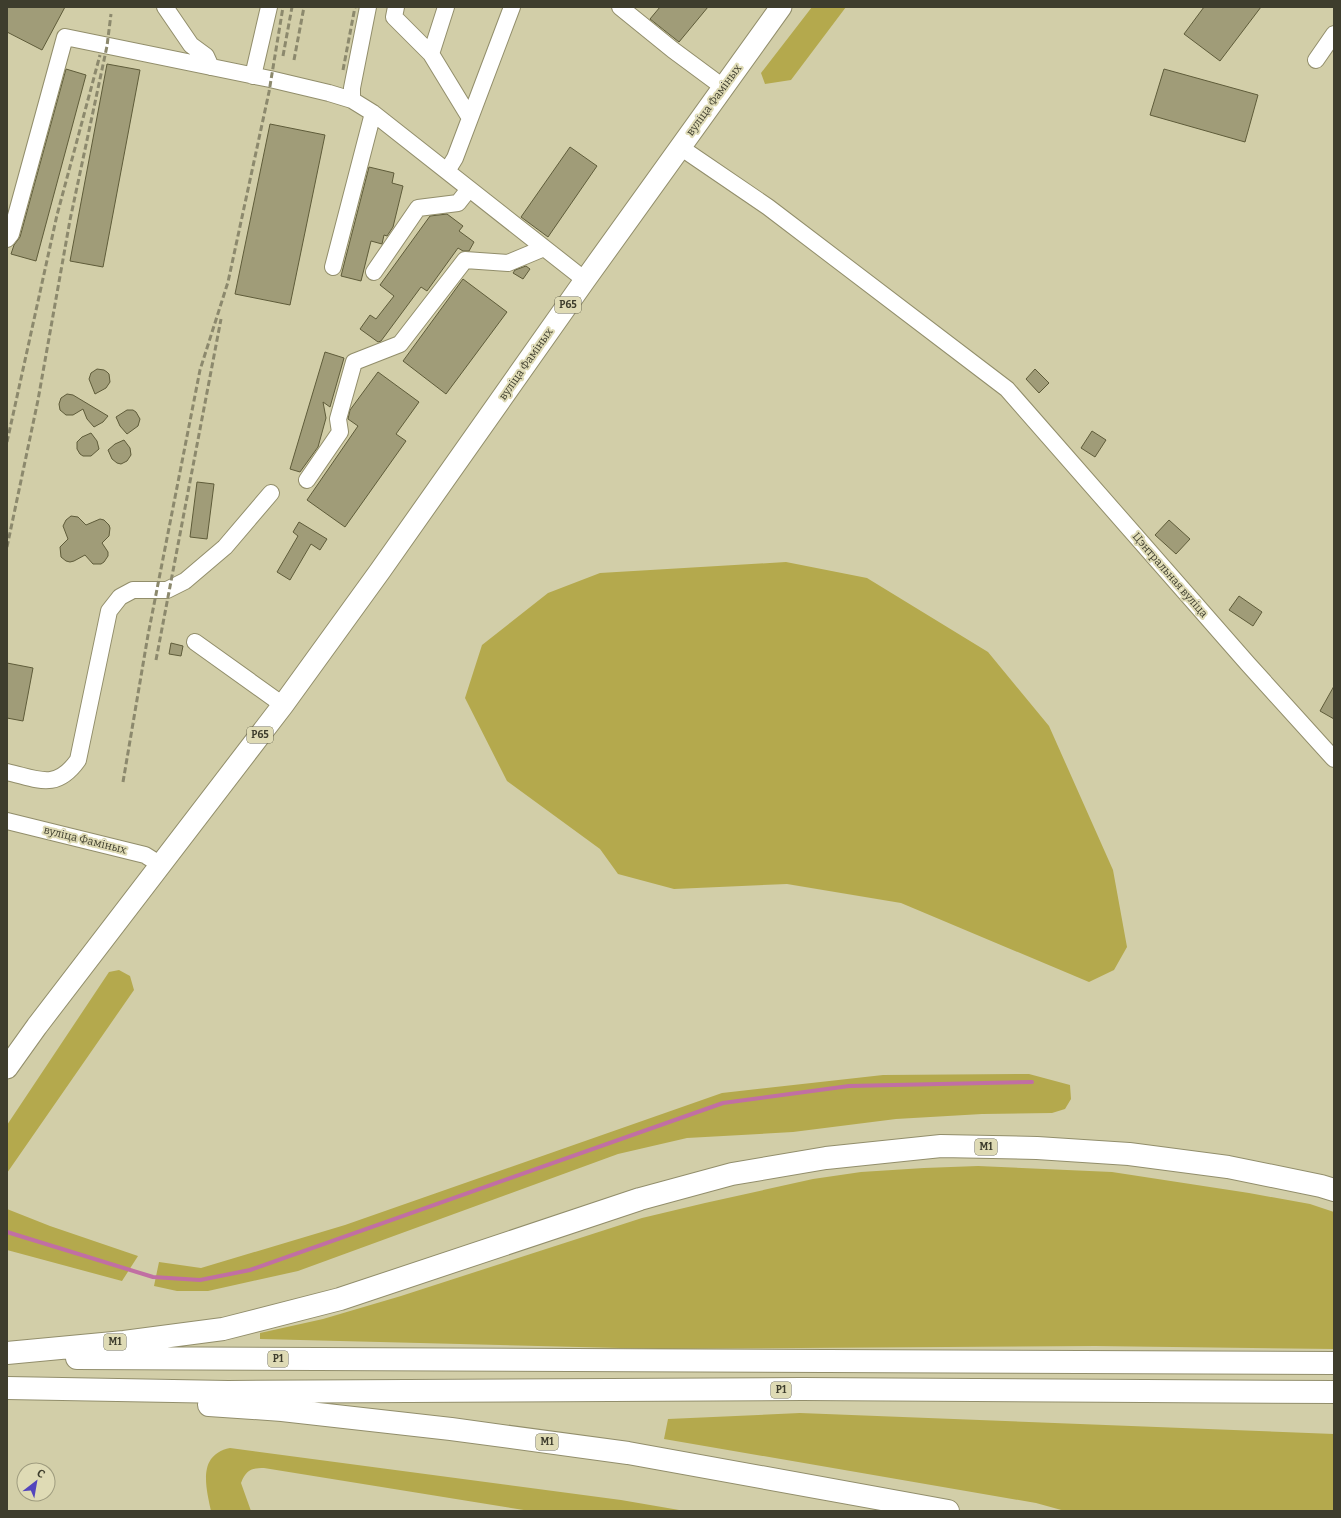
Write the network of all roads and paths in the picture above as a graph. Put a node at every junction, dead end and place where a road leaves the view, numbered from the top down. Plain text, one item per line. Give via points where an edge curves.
1 (165, 7) edge
2 (268, 7) edge
3 (368, 7) edge
4 (396, 7) edge
5 (446, 7) edge
6 (512, 7) edge
7 (620, 7) edge
8 (781, 7) edge
9 (1334, 34) edge
10 (431, 54) junction
11 (1316, 60) dead end
12 (211, 67) junction
13 (254, 76) junction
14 (723, 87) junction
15 (352, 100) junction
16 (373, 113) junction
17 (470, 118) junction
18 (680, 147) junction
19 (447, 171) junction
20 (469, 189) junction
21 (7, 238) edge
22 (544, 248) junction
23 (334, 267) dead end
24 (374, 272) dead end
25 (585, 280) junction
26 (306, 480) dead end
27 (271, 493) dead end
28 (195, 642) dead end
29 (283, 705) junction
30 (1334, 759) edge
31 (7, 772) edge
32 (7, 821) edge
33 (162, 865) junction
34 (7, 1068) edge
35 (1334, 1190) edge
36 (7, 1353) edge
37 (7, 1358) edge
38 (1334, 1363) edge
39 (7, 1390) edge
40 (1334, 1392) edge
41 (948, 1511) edge

1 - 12 street via 191,45 206,56
2 - 13 street
3 - 15 street via 352,88
4 - 10 street via 394,18
5 - 10 street
6 - 17 street
7 - 14 street
8 - 14 main road, вуліца Фаміных / Р65
9 - 11 street
10 - 17 street
12 - 13 street
12 - 21 street via 65,37 11,234
13 - 15 street
14 - 18 main road, вуліца Фаміных / Р65
15 - 16 street
16 - 19 street
16 - 23 street
17 - 19 street via 455,158
18 - 25 main road, вуліца Фаміных / Р65
18 - 30 street, Цэнтральная вуліца via 768,207 1007,389
19 - 20 street
20 - 22 street
20 - 24 street via 458,203 418,208
22 - 25 street
22 - 26 street via 508,263 465,260 400,344 354,362 338,419 340,432
25 - 29 main road, вуліца Фаміных / Р65
27 - 31 street via 225,547 185,581 167,590 133,590 120,597 109,611 78,760 71,770 49,781
28 - 29 street
29 - 33 main road, Р65
32 - 33 street, вуліца Фаміных via 145,856
33 - 34 main road, Р65
35 - 36 highway, М1 via 1228,1167 1121,1153 941,1146 826,1158 732,1174 640,1199 340,1299 223,1329
37 - 38 highway, Р1
39 - 40 highway, Р1
39 - 41 highway, М1 via 282,1410 451,1429 628,1453

